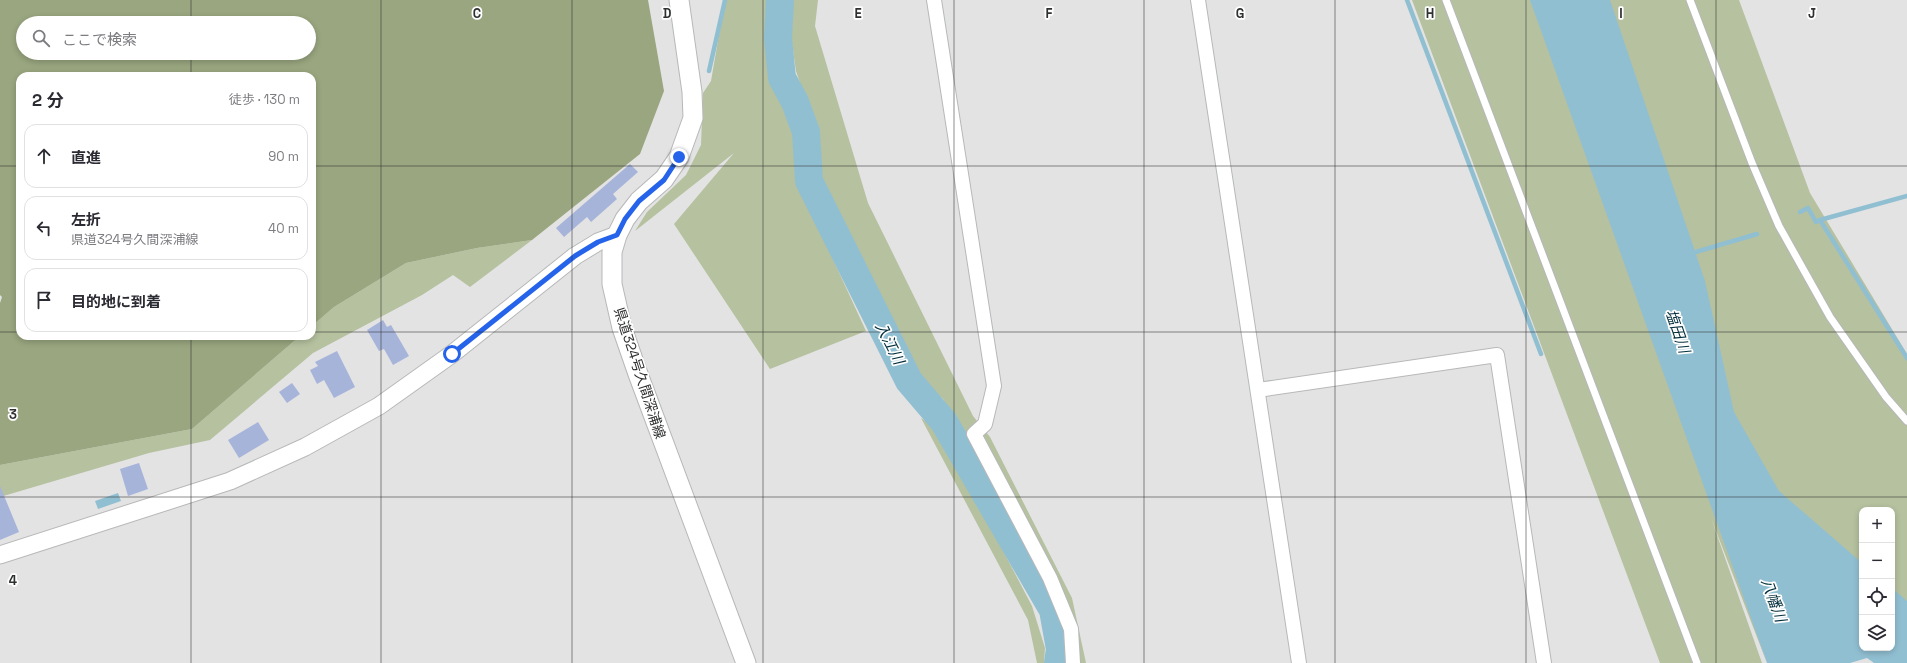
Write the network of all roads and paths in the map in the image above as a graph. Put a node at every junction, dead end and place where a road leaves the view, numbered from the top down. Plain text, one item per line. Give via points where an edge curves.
1 (679, 0) edge
2 (934, 0) edge
3 (1198, 0) edge
4 (1446, 0) edge
5 (1690, 0) edge
6 (617, 235) junction
7 (1258, 390) junction
8 (1907, 421) edge
9 (0, 555) edge
10 (746, 663) edge
11 (1074, 663) edge
12 (1299, 663) edge
13 (1544, 663) edge
14 (1697, 663) edge

1 - 6 main road, 県道324号久間深浦線 via 692,92 693,118 679,157 664,180 639,201
2 - 11 street via 994,386 985,424 974,434 1050,578 1071,629
3 - 7 street
4 - 14 lane
5 - 8 lane via 1752,163 1779,226 1830,317 1886,397
6 - 9 street via 598,242 575,256 452,354 379,406 305,447 230,481
6 - 10 main road, 県道324号久間深浦線 via 612,252 612,284 622,328
7 - 12 street
7 - 13 street via 1497,355

